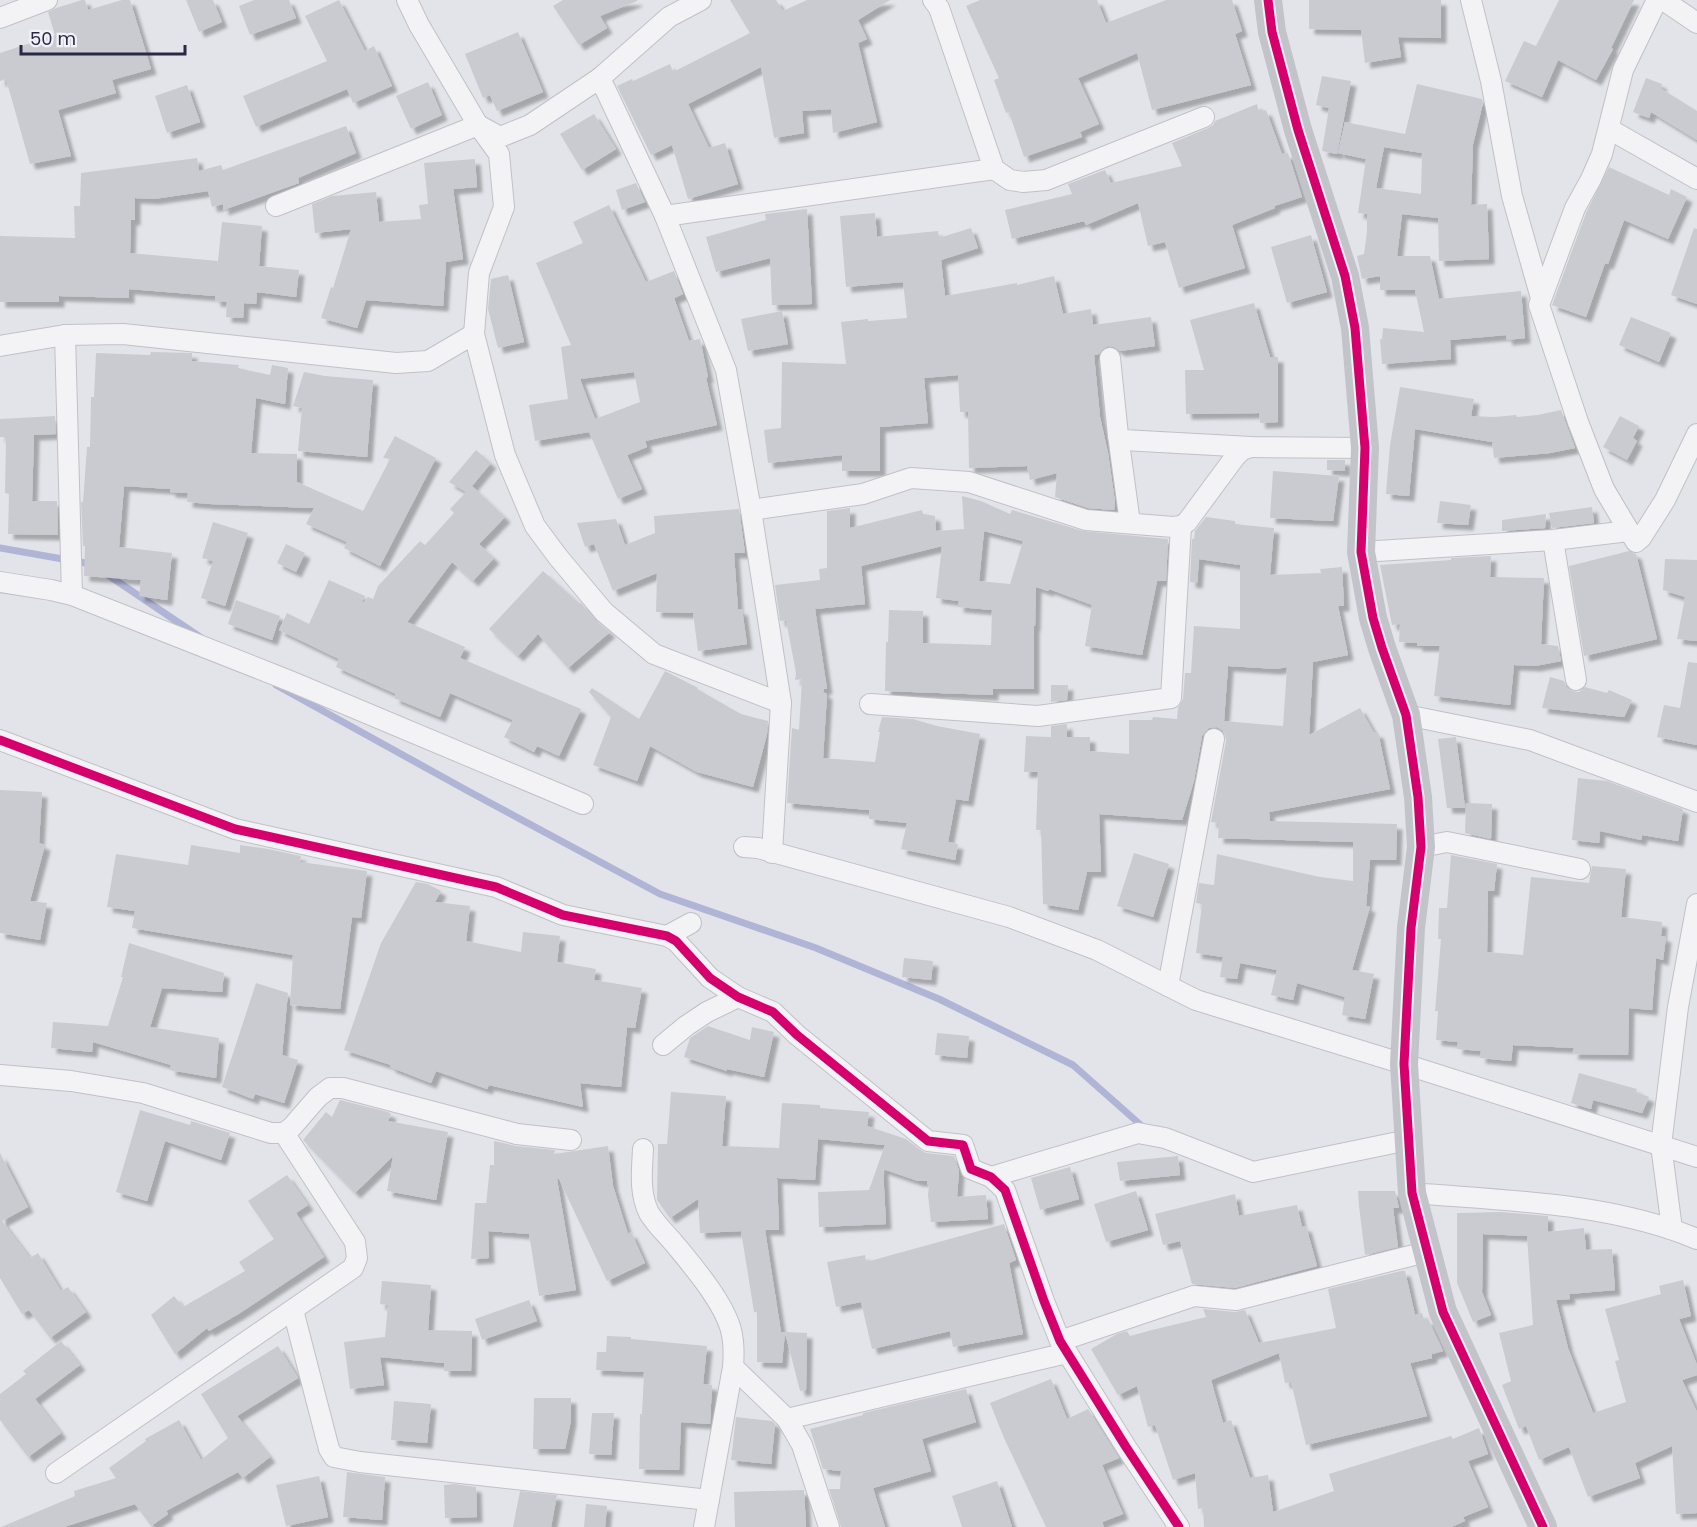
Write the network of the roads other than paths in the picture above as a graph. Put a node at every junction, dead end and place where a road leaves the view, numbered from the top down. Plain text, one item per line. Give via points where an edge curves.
1 (46, 0) edge
2 (406, 0) edge
3 (701, 0) edge
4 (933, 0) edge
5 (1268, 0) edge
6 (1471, 0) edge
7 (1657, 0) edge
8 (1663, 0) edge
9 (0, 18) edge
10 (1697, 23) edge
11 (600, 78) junction
12 (1204, 117) dead end
13 (478, 125) junction
14 (1610, 129) junction
15 (994, 169) junction
16 (1697, 179) edge
17 (276, 206) dead end
18 (665, 216) junction
19 (1541, 298) junction
20 (65, 334) junction
21 (474, 334) junction
22 (0, 345) edge
23 (1110, 358) dead end
24 (1697, 434) edge
25 (1118, 435) junction
26 (1251, 447) junction
27 (1365, 448) junction
28 (751, 510) junction
29 (1130, 523) junction
30 (1181, 526) junction
31 (1629, 531) junction
32 (1553, 540) junction
33 (1360, 552) junction
34 (0, 582) edge
35 (72, 595) junction
36 (1575, 680) dead end
37 (781, 703) junction
38 (870, 704) dead end
39 (1406, 715) junction
40 (1214, 739) dead end
41 (0, 741) edge
42 (1697, 802) edge
43 (584, 804) dead end
44 (744, 847) dead end
45 (1420, 847) junction
46 (772, 853) junction
47 (1580, 869) dead end
48 (1697, 904) edge
49 (691, 923) dead end
50 (667, 936) junction
51 (1168, 986) junction
52 (738, 997) junction
53 (663, 1045) dead end
54 (1404, 1064) junction
55 (0, 1075) edge
56 (284, 1133) junction
57 (571, 1140) dead end
58 (1408, 1140) junction
59 (1661, 1145) junction
60 (643, 1149) dead end
61 (1697, 1157) edge
62 (991, 1177) junction
63 (1412, 1193) junction
64 (1672, 1229) junction
65 (1697, 1239) edge
66 (1426, 1252) junction
67 (293, 1310) junction
68 (1064, 1347) junction
69 (733, 1367) junction
70 (787, 1419) junction
71 (56, 1473) dead end
72 (709, 1500) junction
73 (1538, 1526) edge
74 (704, 1527) edge
75 (829, 1527) edge
76 (1179, 1527) edge

1 - 9 street
2 - 13 street
3 - 11 street via 669,17
4 - 15 street
5 - 27 street via 1272,32 1298,130 1345,276 1355,328
6 - 19 street via 1512,196
7 - 14 street via 1623,70
8 - 10 street
11 - 13 street via 516,132 500,137
11 - 18 street
12 - 15 street via 1046,180 1010,180
13 - 17 street
13 - 21 street via 499,154 504,207 479,273
14 - 16 street
14 - 19 street
15 - 18 street
18 - 28 street via 726,370
19 - 31 street via 1541,313 1578,422 1604,489
20 - 21 street via 123,334 396,363 428,361
20 - 22 street
20 - 35 street
21 - 37 street via 505,455 535,525 558,557 604,612 654,654
23 - 25 street
24 - 31 street via 1665,500 1641,538 1636,542
25 - 26 street via 1123,440
25 - 29 street
26 - 27 street
26 - 30 street via 1234,457
27 - 33 street
28 - 29 street via 862,494 911,478 969,482 1086,520
28 - 37 street
29 - 30 street
30 - 38 street via 1171,698 1038,716
31 - 32 street
32 - 33 street
32 - 36 street
33 - 39 street via 1373,618
34 - 35 street
35 - 43 street
37 - 46 street
39 - 42 street via 1530,740
39 - 45 street via 1418,798
40 - 51 street
41 - 50 street via 235,829 496,887 563,915
44 - 46 street
45 - 47 street via 1448,842
45 - 54 street via 1410,928
46 - 51 street via 1009,917 1097,950
48 - 59 street via 1677,1007
49 - 50 street
50 - 52 street via 676,940 710,978
51 - 54 street via 1196,1000
52 - 53 street via 706,1012
52 - 62 street via 772,1012 928,1141 963,1145 971,1169
54 - 58 street
54 - 59 street
55 - 56 street via 143,1093 271,1133
56 - 57 street via 318,1097 330,1088 343,1088 517,1134
56 - 67 street via 357,1248 353,1268
58 - 62 street via 1253,1172 1165,1138 1138,1133
58 - 63 street
59 - 61 street
59 - 64 street
60 - 69 street via 641,1180 650,1214 721,1306 731,1329
62 - 68 street via 1005,1190
63 - 64 street via 1578,1207
63 - 66 street
64 - 65 street
66 - 68 street via 1236,1300 1194,1296
66 - 73 street via 1443,1312
67 - 71 street
67 - 72 street via 334,1457
68 - 70 street
68 - 76 street
69 - 70 street
69 - 72 street
70 - 75 street via 801,1445
72 - 74 street

